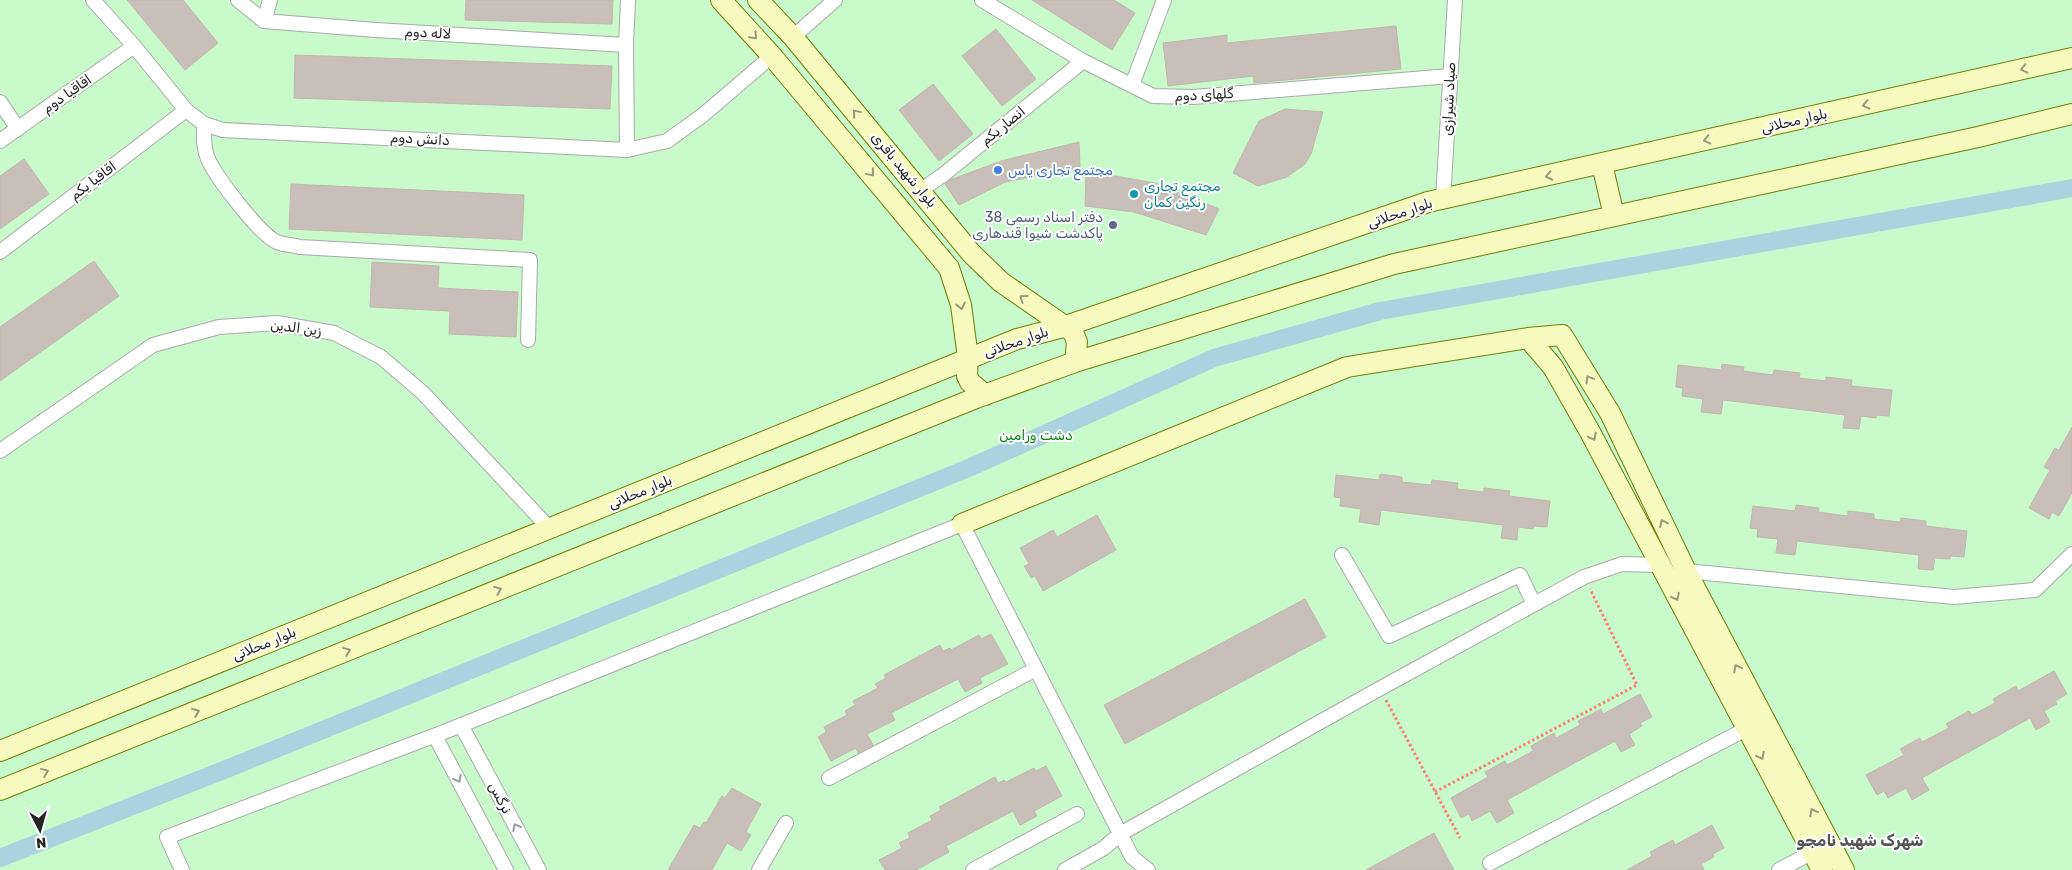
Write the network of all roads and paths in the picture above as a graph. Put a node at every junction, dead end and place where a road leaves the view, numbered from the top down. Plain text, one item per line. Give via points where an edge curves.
1 (93, 0) edge
2 (238, 0) edge
3 (270, 0) edge
4 (628, 0) edge
5 (721, 0) edge
6 (758, 0) edge
7 (835, 0) edge
8 (982, 0) edge
9 (1164, 0) edge
10 (1455, 0) edge
11 (264, 21) junction
12 (793, 37) junction
13 (626, 45) junction
14 (134, 46) junction
15 (772, 56) junction
16 (2072, 58) edge
17 (1083, 61) junction
18 (1450, 76) junction
19 (1132, 85) junction
20 (0, 102) edge
21 (186, 110) junction
22 (2072, 114) edge
23 (204, 124) junction
24 (18, 129) junction
25 (0, 141) edge
26 (627, 150) junction
27 (1602, 164) junction
28 (921, 190) junction
29 (1443, 199) junction
30 (1614, 216) junction
31 (0, 252) edge
32 (1063, 326) junction
33 (1528, 338) junction
34 (528, 340) dead end
35 (968, 358) junction
36 (1075, 362) junction
37 (985, 395) junction
38 (0, 451) edge
39 (962, 524) junction
40 (550, 529) junction
41 (2072, 554) edge
42 (1342, 555) dead end
43 (1659, 565) junction
44 (1686, 571) junction
45 (1584, 577) junction
46 (1534, 604) junction
47 (1036, 669) junction
48 (1379, 689) junction
49 (461, 725) junction
50 (1746, 729) junction
51 (435, 736) junction
52 (0, 751) edge
53 (829, 778) dead end
54 (0, 790) edge
55 (1435, 792) junction
56 (1077, 814) dead end
57 (786, 823) dead end
58 (1120, 834) junction
59 (1460, 838) dead end
60 (1813, 852) junction
61 (1490, 864) dead end
62 (182, 870) edge
63 (506, 870) edge
64 (539, 870) edge
65 (759, 870) edge
66 (973, 870) edge
67 (1065, 870) edge
68 (1148, 870) edge
69 (1780, 870) edge
70 (1822, 870) edge
71 (1844, 870) edge

1 - 14 street, دانش دوم
2 - 11 street
3 - 11 street
4 - 13 street
5 -> 15 street, بلوار شهید باقری
6 - 12 street, بلوار شهید باقری
7 - 12 street
8 - 17 street, گلهای دوم
9 - 19 street
10 - 18 street, صیاد شیرازی
11 - 13 street, لاله دوم
12 - 15 street
28 -> 12 street, بلوار شهید باقری
13 - 26 street
14 - 21 street, دانش دوم
14 - 24 street, اقاقیا دوم
15 - 26 street, دانش دوم via 703,115 666,141
15 -> 35 street, بلوار شهید باقری via 949,268 961,305
16 -> 27 street, بلوار محلاتی
17 - 19 street, گلهای دوم
17 - 28 street, انصار یکم
18 - 19 street, گلهای دوم via 1192,97 1154,96
18 - 29 street, صیاد شیرازی
20 - 24 street
21 - 23 street, دانش دوم
21 - 31 street, اقاقیا یکم
22 - 30 street
23 - 26 street, دانش دوم via 223,130
23 - 34 street via 204,149 216,172 265,235 277,242 300,247 530,260
24 - 25 street, اقاقیا دوم
27 -> 29 street, بلوار محلاتی
27 - 30 street
32 -> 28 street, بلوار شهید باقری via 1001,282 971,253
29 - 32 street, بلوار محلاتی
30 - 36 street via 1394,264
32 - 35 street, بلوار محلاتی
32 - 36 street, بلوار شهید باقری via 1073,332 1077,342
33 - 39 street via 1347,367
33 -> 43 street via 1553,367
44 -> 33 street via 1610,414 1562,335
35 - 37 street, بلوار شهید باقری via 967,376
35 - 40 street, بلوار محلاتی
36 - 37 street
54 -> 37 street
38 - 40 street, زین الدین via 153,345 219,327 277,323 334,333 381,357 423,393
39 - 47 street
39 - 49 street
40 - 52 street, بلوار محلاتی
41 - 44 street via 2035,590 1954,596
42 - 46 street via 1389,636 1520,575
43 - 45 street via 1622,564
43 -> 50 street
71 -> 44 street
45 - 46 street
45 - 55 path via 1638,685
46 - 48 street
47 - 53 street
47 - 58 street
48 - 55 path
48 - 58 street
49 - 51 street
64 -> 49 street, نرگس
50 -> 60 street
50 - 61 street
51 - 62 street via 167,837
51 -> 63 street, نرگس
55 - 59 path
56 - 66 street
57 - 65 street
58 - 67 street via 1104,848
58 - 68 street via 1132,857
60 - 69 street
60 - 70 street

